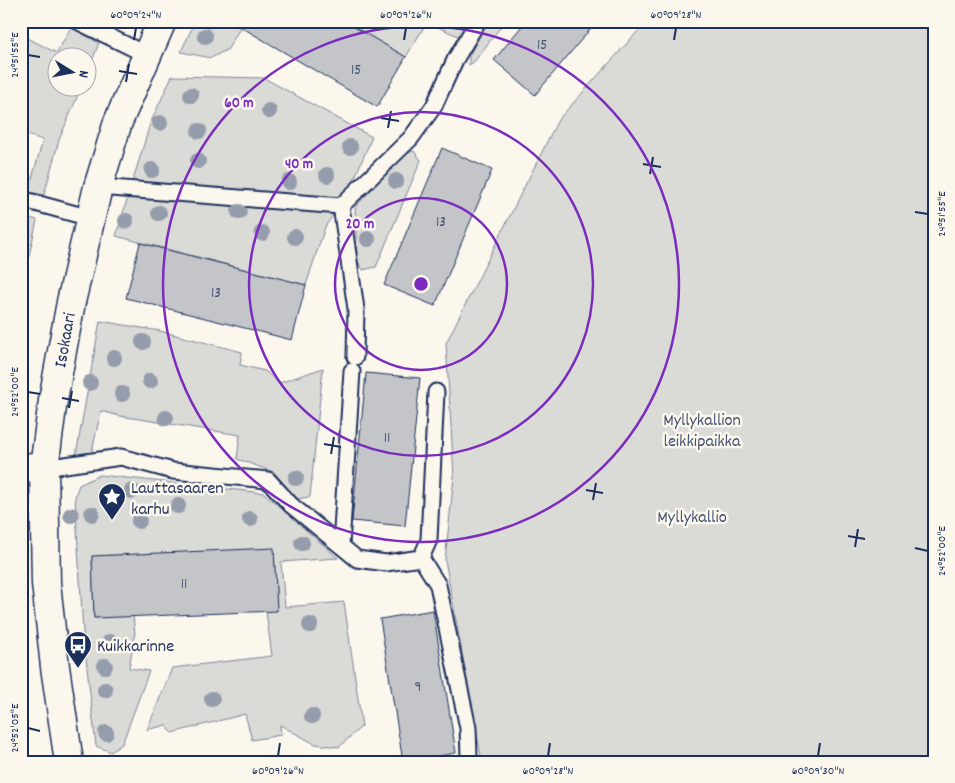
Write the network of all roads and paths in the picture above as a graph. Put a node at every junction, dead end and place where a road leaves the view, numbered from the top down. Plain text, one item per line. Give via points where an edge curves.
1 (77, 21) edge
2 (162, 21) edge
3 (478, 21) edge
4 (147, 55) junction
5 (98, 187) junction
6 (21, 200) edge
7 (341, 206) junction
8 (90, 218) junction
9 (436, 392) dead end
10 (33, 467) edge
11 (341, 546) junction
12 (421, 558) junction
13 (69, 762) edge
14 (466, 762) edge

1 - 4 lane
2 - 4 street, Isokaari
3 - 7 lane via 434,106 411,138
4 - 5 street, Isokaari via 118,122
5 - 7 lane
5 - 8 street, Isokaari
6 - 8 lane
7 - 11 lane via 356,310
8 - 10 street, Isokaari via 53,400
9 - 12 lane via 429,540
10 - 11 lane via 121,457 173,471 268,480 291,505
10 - 13 street, Isokaari
11 - 12 lane via 357,559 386,563
12 - 14 lane via 438,585 468,728 469,757

